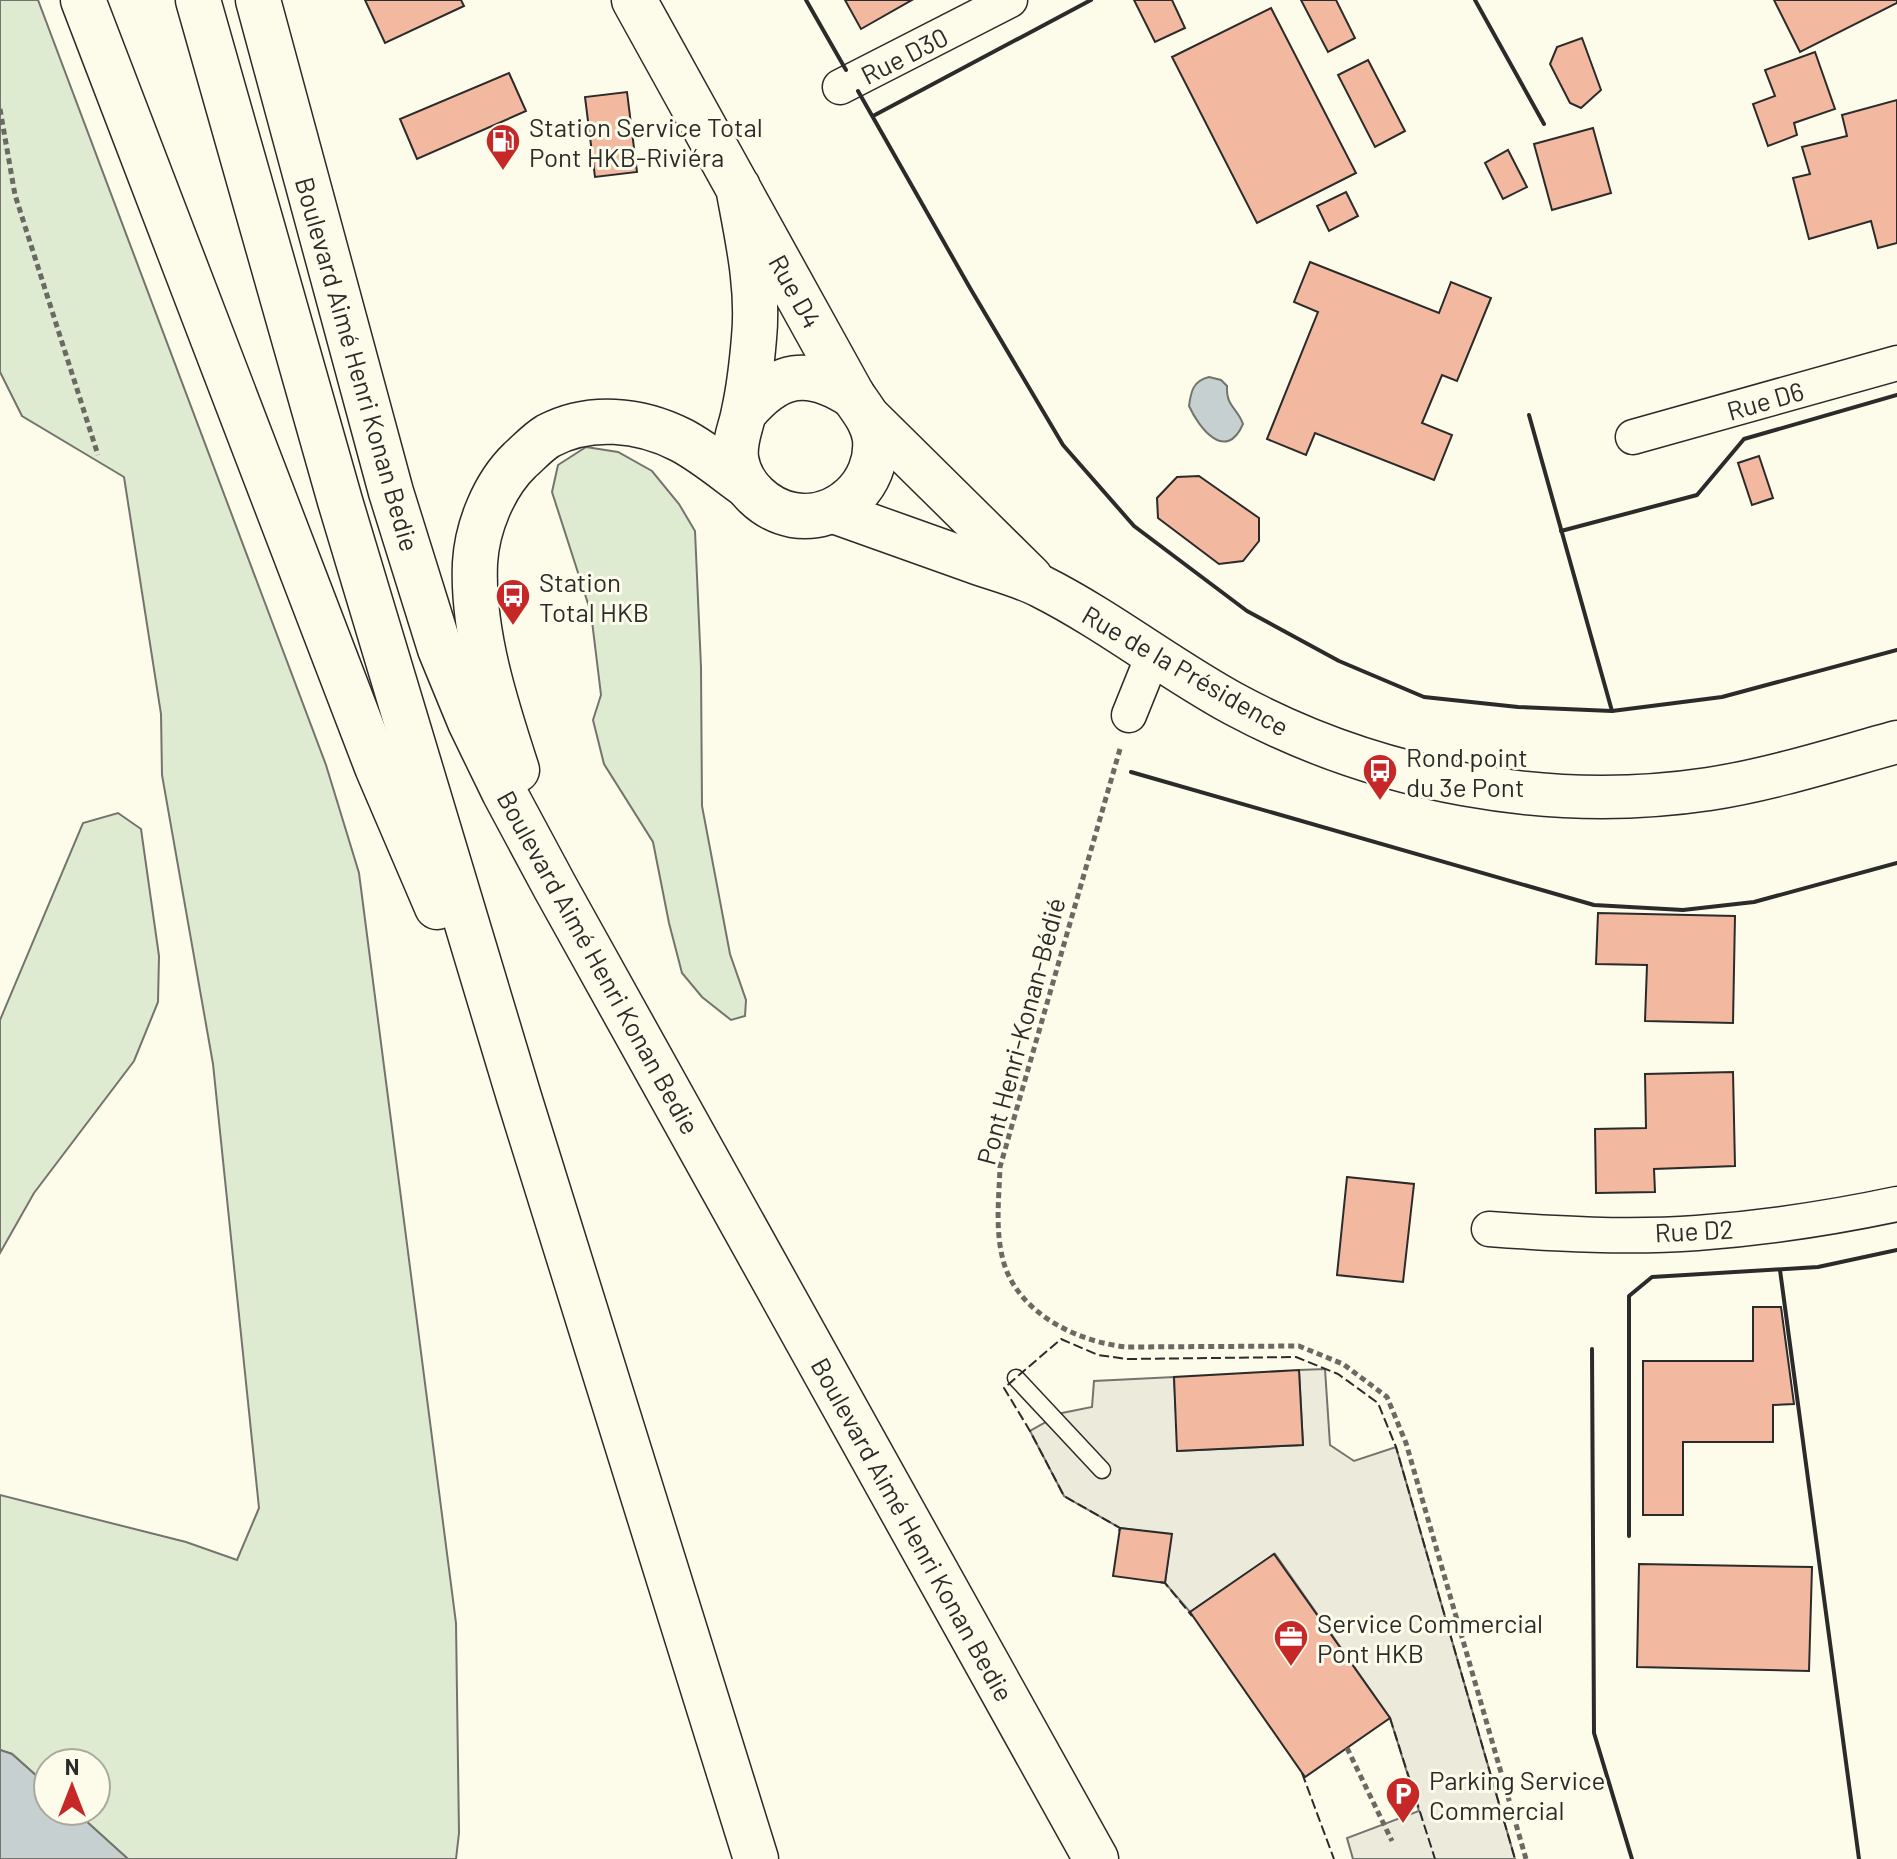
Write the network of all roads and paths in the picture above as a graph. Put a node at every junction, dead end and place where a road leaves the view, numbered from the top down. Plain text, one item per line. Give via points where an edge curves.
1 (83, 0) edge
2 (198, 0) edge
3 (258, 0) edge
4 (634, 0) edge
5 (1010, 0) edge
6 (840, 87) dead end
7 (0, 109) edge
8 (738, 187) junction
9 (1897, 363) edge
10 (860, 406) junction
11 (744, 413) junction
12 (1633, 437) dead end
13 (98, 455) dead end
14 (746, 485) junction
15 (831, 511) junction
16 (1040, 586) junction
17 (1154, 653) junction
18 (1129, 715) joint
19 (1897, 742) edge
20 (555, 887) junction
21 (519, 1097) junction
22 (1897, 1204) edge
23 (1489, 1229) dead end
24 (1016, 1378) dead end
25 (1102, 1470) dead end
26 (1347, 1748) dead end
27 (1392, 1841) dead end
28 (756, 1859) edge
29 (1096, 1859) edge
30 (1526, 1859) edge

1 - 21 main road via 377,767
2 - 21 main road, Boulevard Aimé Henri Konan Bedie via 340,501
3 - 20 main road, Boulevard Aimé Henri Konan Bedie via 391,492 440,649 497,778
4 - 8 main road, Rue D4
5 - 6 street, Rue D30
7 - 13 path via 15,195
8 - 10 main road, Rue D4
8 - 11 main road, Rue D4 via 754,298
9 - 12 street, Rue D6
10 - 11 main road via 832,382 807,377 782,381 760,393
10 - 15 main road, Rue D4 via 875,438 873,461 850,500
10 - 16 street, Rue de la Présidence
11 - 14 main road, Rue D4 via 736,436 736,461
14 - 15 main road via 771,508 794,515
14 - 20 main road via 682,440 604,420 577,423 545,437 508,472 486,511 475,562 479,619 504,731
15 - 16 street, Rue de la Présidence
16 - 17 street, Rue de la Présidence
17 - 18 street
17 - 19 street, Rue de la Présidence via 1233,703 1307,738 1399,770 1532,794 1624,797 1708,789 1765,779
18 - 30 path, Pont Henri-Konan-Bédié via 1000,1167 997,1224 1003,1262 1023,1300 1060,1326 1101,1344 1299,1346 1343,1364 1387,1397 1406,1443
20 - 29 main road, Boulevard Aimé Henri Konan Bedie
21 - 28 main road, Boulevard Aimé Henri Konan Bedie
22 - 23 street, Rue D2 via 1825,1219 1695,1233
24 - 25 lane
26 - 27 path

